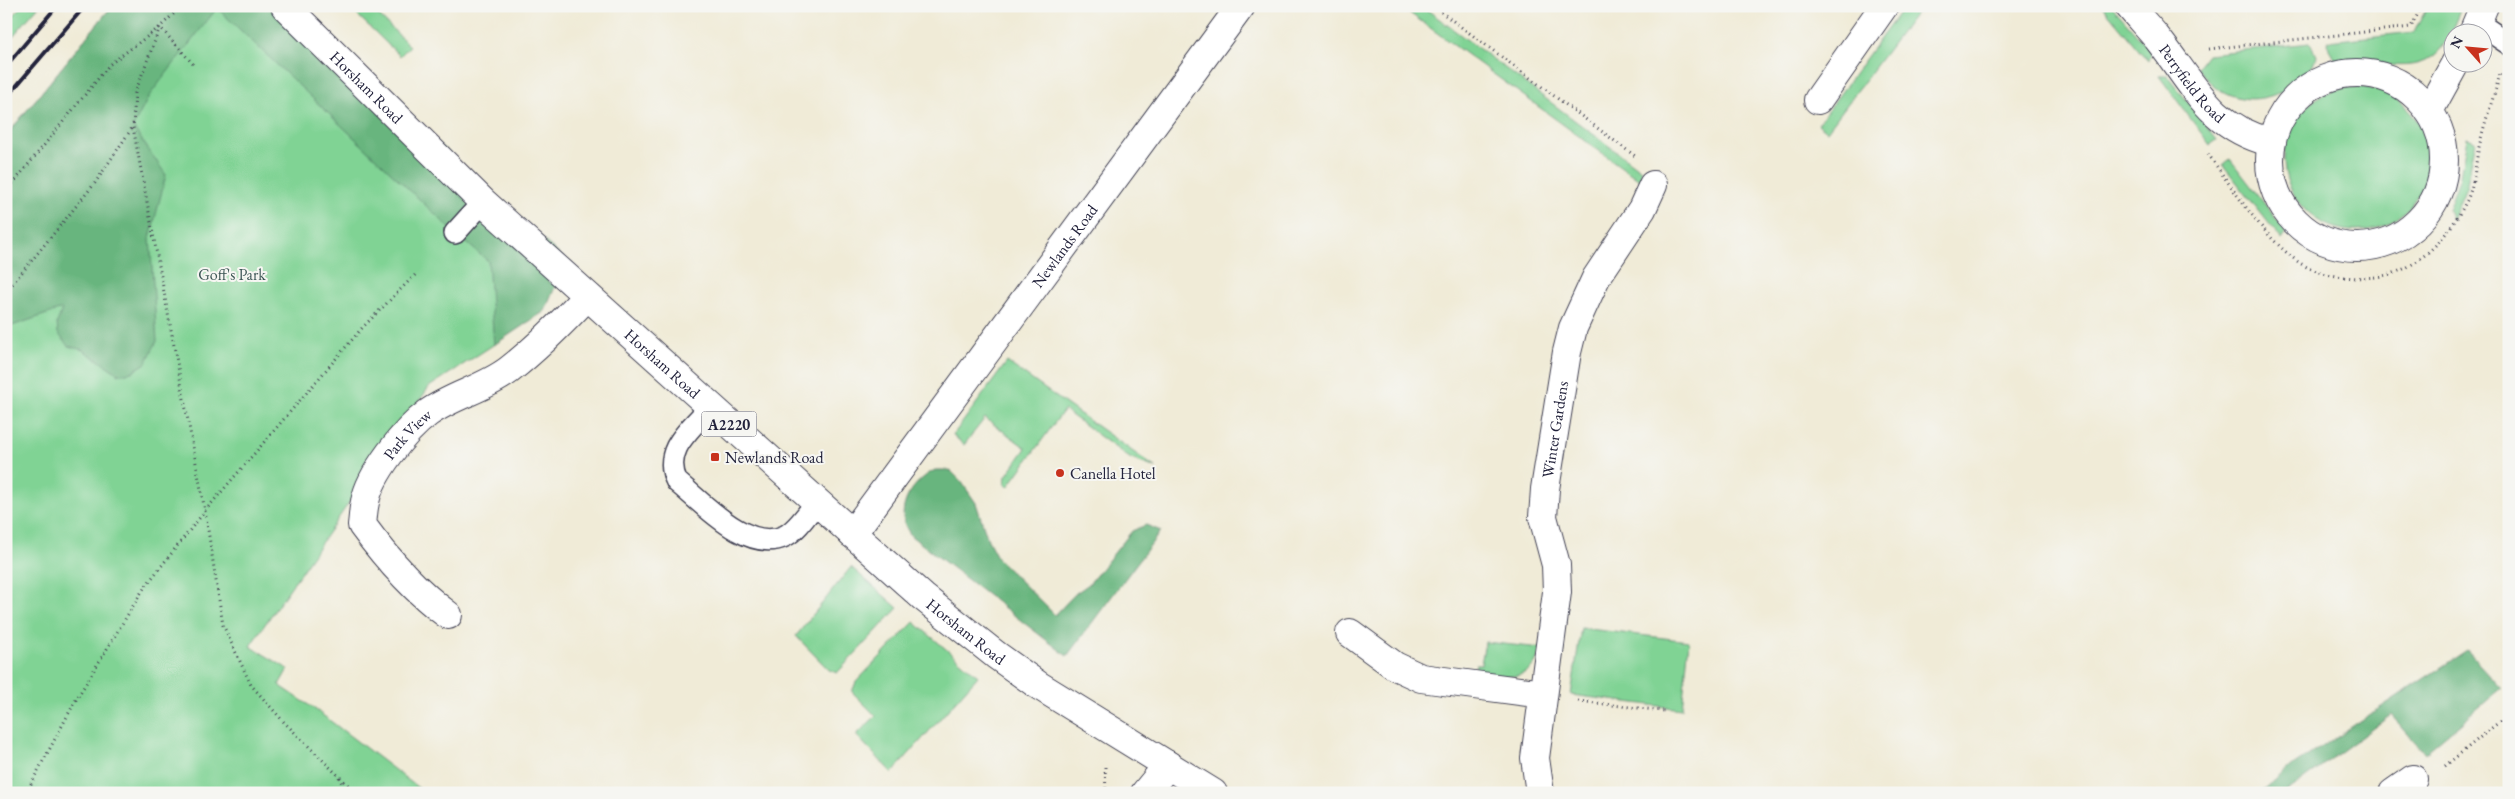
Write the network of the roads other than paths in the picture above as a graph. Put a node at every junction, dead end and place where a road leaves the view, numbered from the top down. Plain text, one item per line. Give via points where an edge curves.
1 (285, 6) edge
2 (1242, 6) edge
3 (1884, 6) edge
4 (2129, 6) edge
5 (2478, 21) edge
6 (2509, 44) edge
7 (2450, 72) edge
8 (1818, 100) dead end
9 (2429, 111) junction
10 (2270, 142) junction
11 (1653, 185) road end
12 (483, 202) junction
13 (455, 233) dead end
14 (587, 296) junction
15 (710, 407) junction
16 (816, 502) junction
17 (852, 534) junction
18 (448, 614) dead end
19 (1350, 633) dead end
20 (1543, 694) junction
21 (1168, 765) junction
22 (1145, 793) edge
23 (1213, 793) edge
24 (1540, 793) edge

1 - 12 street, Horsham Road / A2220
2 - 17 street, Newlands Road
3 - 8 street
4 - 10 street, Perryfield Road via 2157,37 2194,90 2227,124 2248,136
5 - 6 lane
7 - 9 street
9 - 10 street via 2410,90 2385,77 2356,72 2328,77 2303,90 2284,112
9 - 10 street via 2441,136 2445,165 2438,192 2423,217 2401,236 2374,246 2345,247 2317,238 2293,221 2277,196 2270,168
11 - 20 street, Winter Gardens via 1642,209 1596,278 1573,328 1567,352 1542,517 1556,565 1558,592
12 - 13 lane
12 - 14 street, Horsham Road / A2220
14 - 15 street, Horsham Road / A2220
14 - 18 street, Park View via 509,370 485,386 428,413 404,437 376,476 365,501 362,525 378,548 409,582
15 - 16 street, Horsham Road / A2220
15 - 16 lane via 679,443 672,457 672,471 677,482 744,535 758,540 785,536 798,526
16 - 17 street, Horsham Road / A2220
17 - 21 street, Horsham Road / A2220 via 923,597 996,655 1099,725
19 - 20 street via 1395,666 1421,678
20 - 24 street, Winter Gardens via 1535,758
21 - 22 street
21 - 23 street, Horsham Road / A2220

